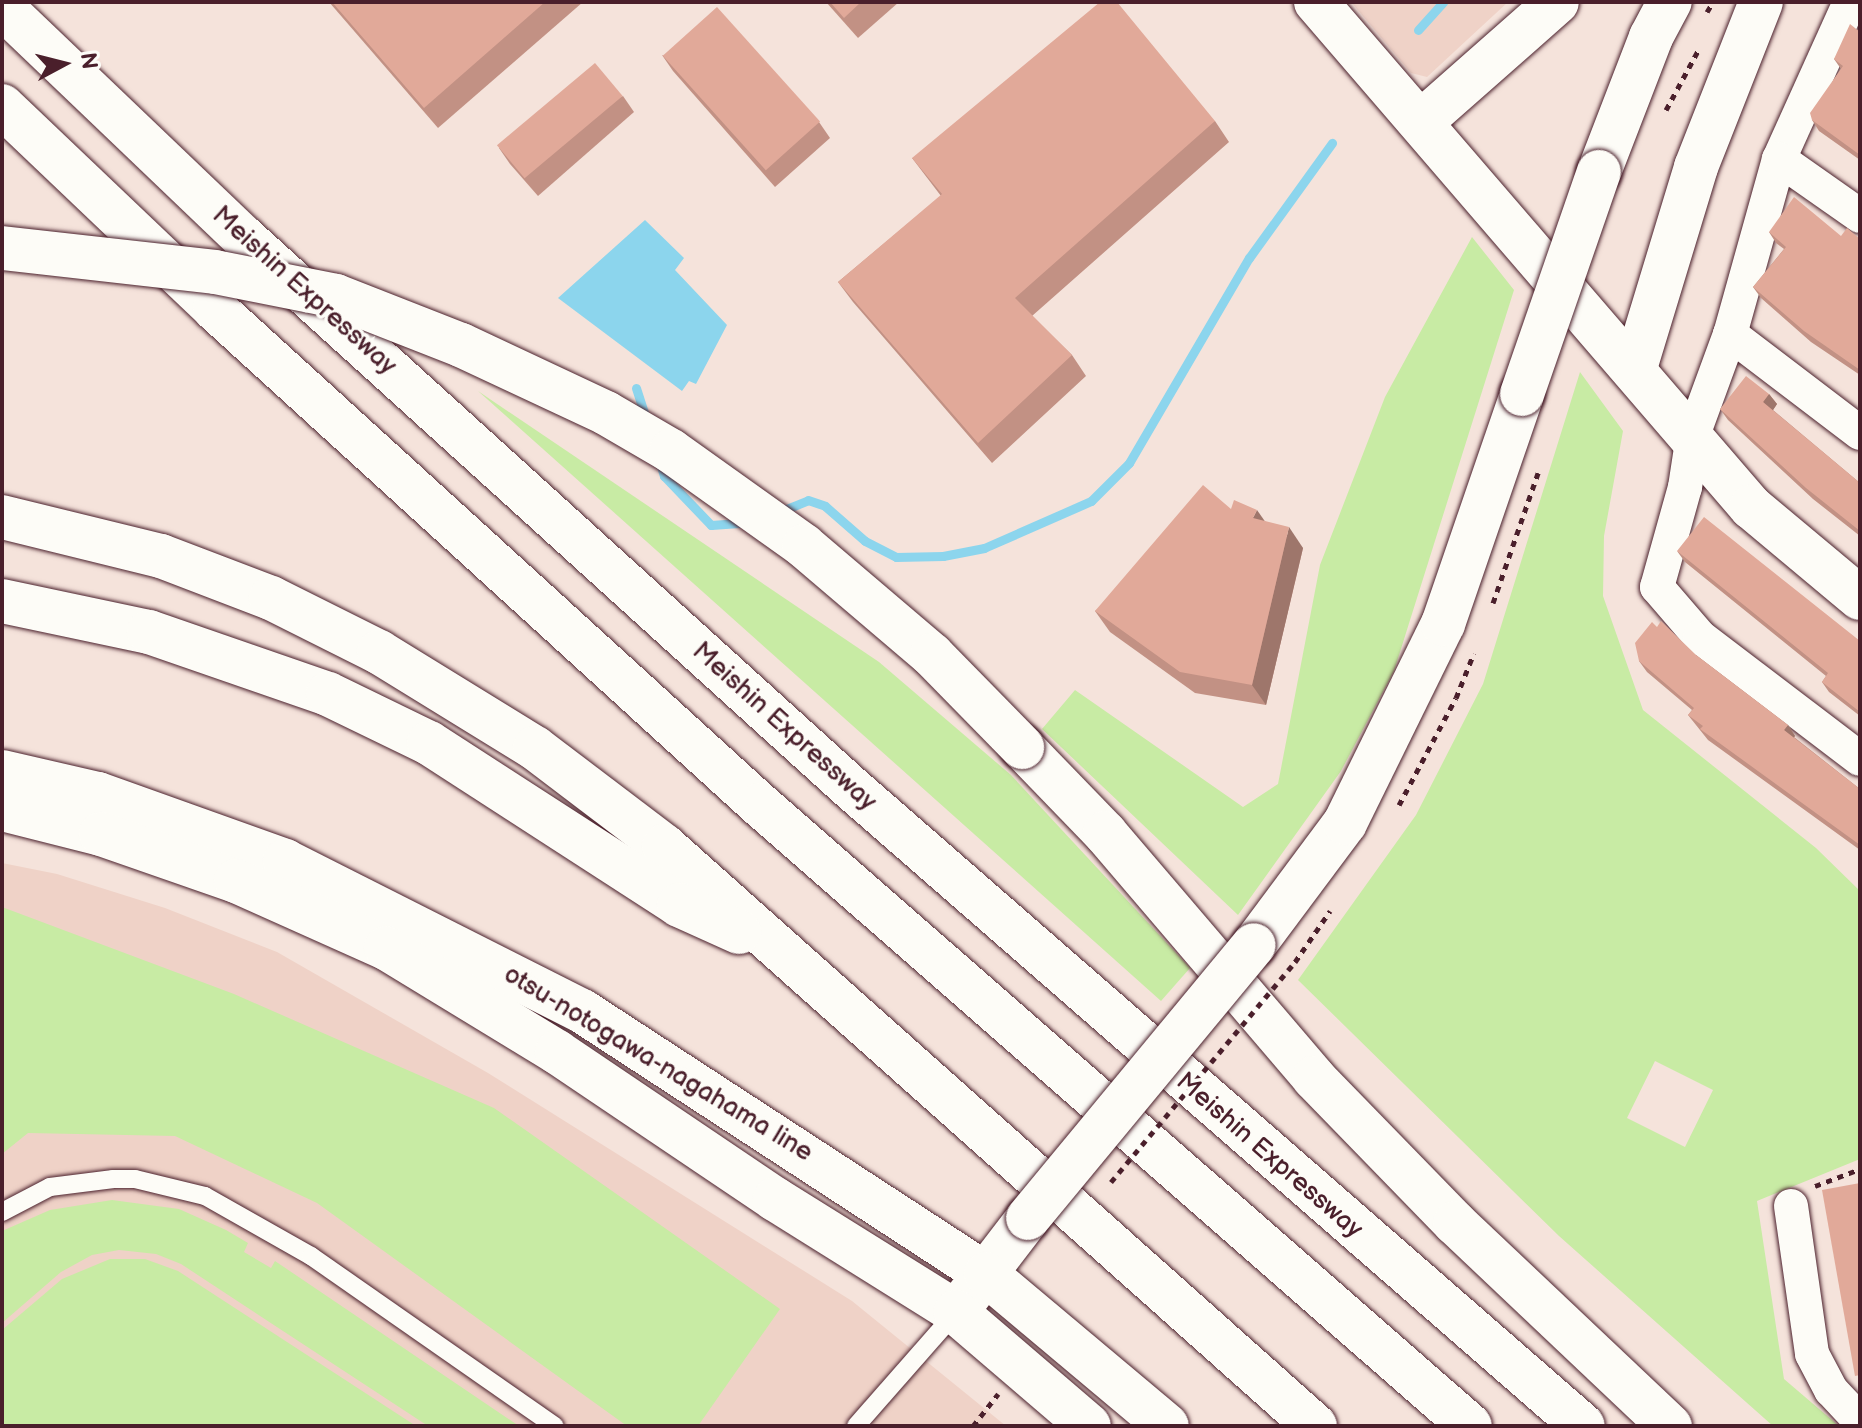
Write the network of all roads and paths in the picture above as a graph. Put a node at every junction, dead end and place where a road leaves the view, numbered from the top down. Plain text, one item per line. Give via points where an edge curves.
1 (23, 2) edge
2 (1316, 2) edge
3 (1557, 2) edge
4 (1670, 2) edge
5 (1761, 2) edge
6 (1850, 2) edge
7 (2, 7) edge
8 (1704, 41) dead end
9 (2, 106) edge
10 (1662, 118) dead end
11 (1421, 122) junction
12 (1779, 159) junction
13 (1860, 216) edge
14 (243, 237) junction
15 (2, 248) edge
16 (1730, 334) junction
17 (1635, 368) junction
18 (1860, 433) edge
19 (1693, 435) junction
20 (2, 517) edge
21 (1860, 598) edge
22 (2, 601) edge
23 (1860, 759) edge
24 (2, 772) edge
25 (2, 809) edge
26 (771, 946) junction
27 (1295, 962) dead end
28 (1860, 1169) edge
29 (1106, 1188) dead end
30 (1791, 1206) joint
31 (2, 1212) edge
32 (986, 1274) junction
33 (956, 1312) junction
34 (997, 1394) dead end
35 (1860, 1421) edge
36 (555, 1426) edge
37 (856, 1426) edge
38 (973, 1426) edge
39 (1089, 1426) edge
40 (1167, 1426) edge
41 (1315, 1426) edge
42 (1470, 1426) edge
43 (1583, 1426) edge
44 (1670, 1426) edge

1 - 14 main road via 167,145
2 - 11 main road
3 - 11 main road
4 - 32 main road, bridge via 1651,37 1599,172 1443,624 1345,823 1254,945
5 - 17 main road via 1696,167
6 - 12 street
7 - 14 main road, Meishin Expressway
8 - 10 path
9 - 42 main road via 215,309 760,805
11 - 17 main road
12 - 13 street
12 - 16 street
14 - 43 main road, Meishin Expressway via 850,787
15 - 44 main road, bridge via 200,270 336,296 461,345 606,413 671,451 804,546 932,655 1105,833 1314,1078 1455,1223
16 - 18 street
16 - 19 street
17 - 19 main road
19 - 21 main road via 1751,507
19 - 23 street via 1685,487 1657,587 1700,637
20 - 26 main road via 161,556 271,598 379,652 535,748 664,846
22 - 26 main road via 149,632 328,694 429,743 679,905
24 - 32 main road, otsu-notogawa-nagahama line via 98,794 285,861 462,947 582,1011
25 - 33 main road, otsu-notogawa-nagahama line via 101,834 236,881 386,948 557,1052 775,1199
26 - 41 main road
27 - 29 path, bridge
28 - 30 path via 1805,1190
30 - 35 street via 1812,1354 1831,1390
31 - 36 lane via 50,1187 113,1179 159,1183 205,1196 323,1264
32 - 33 main road
32 - 40 main road, otsu-notogawa-nagahama line
33 - 37 lane
33 - 39 main road, otsu-notogawa-nagahama line
34 - 38 path

